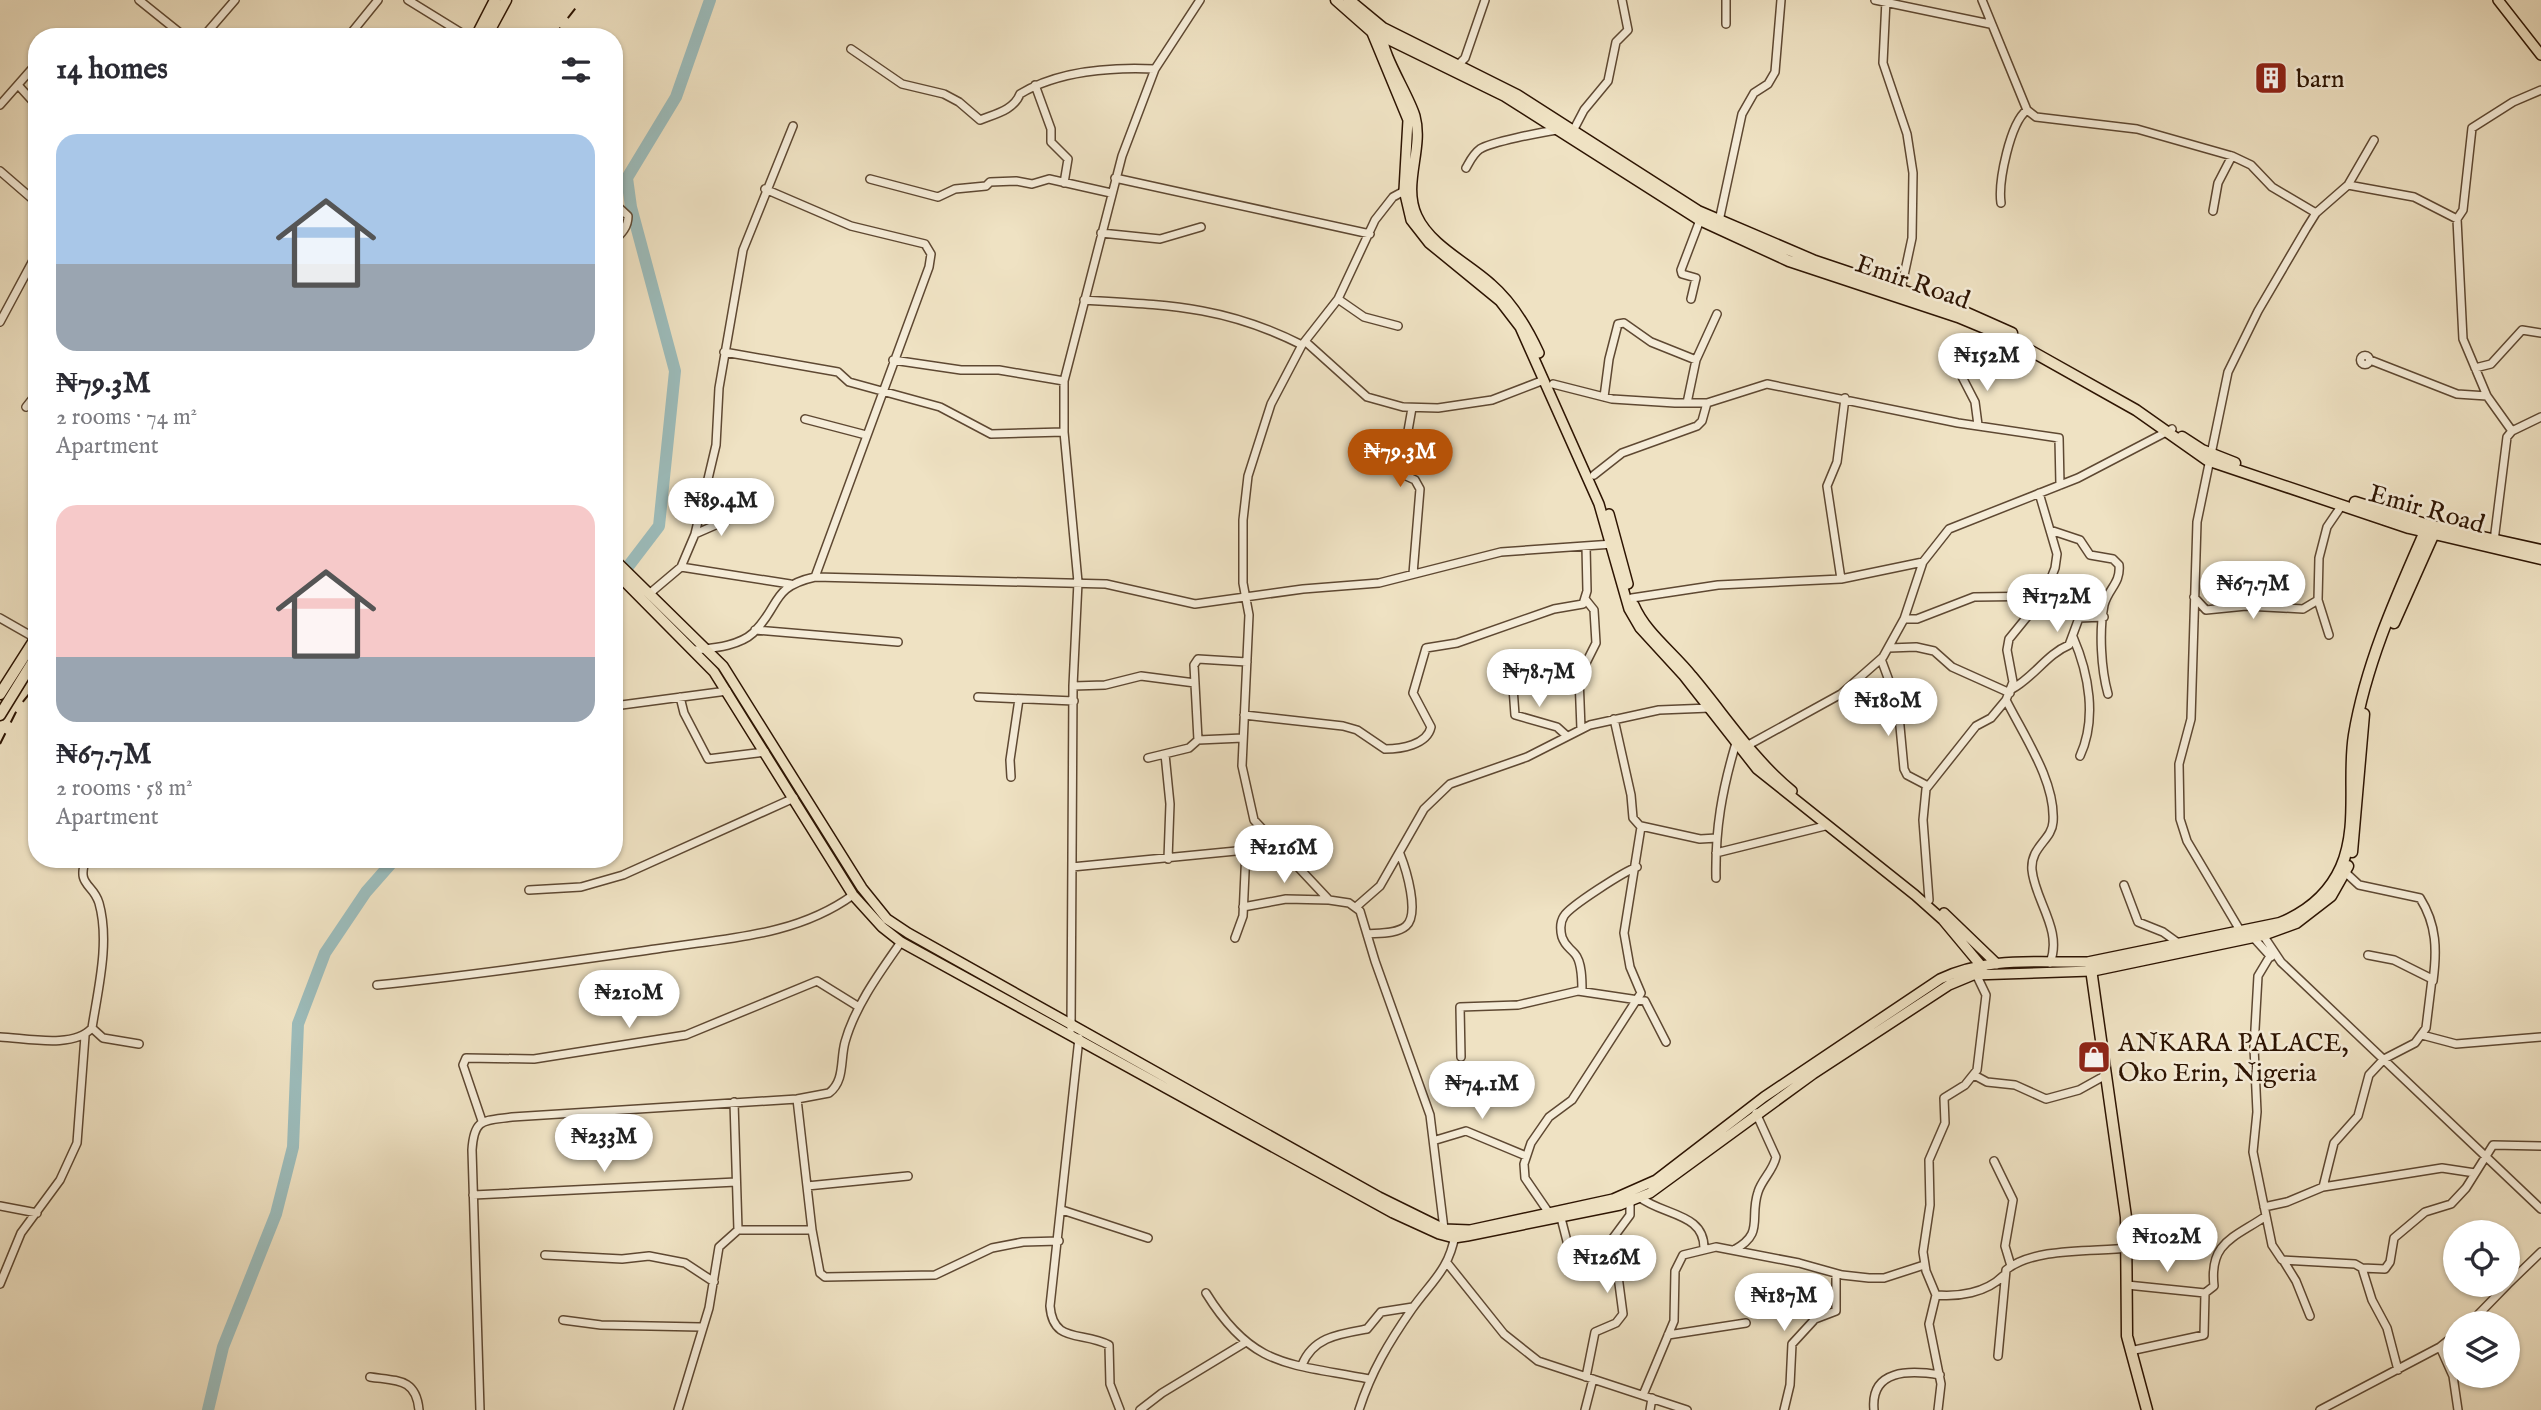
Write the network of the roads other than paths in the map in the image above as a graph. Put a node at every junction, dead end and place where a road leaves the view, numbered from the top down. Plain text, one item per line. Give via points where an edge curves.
1 (139, 0) edge
2 (235, 0) edge
3 (378, 0) edge
4 (408, 0) edge
5 (506, 0) edge
6 (1200, 0) edge
7 (1336, 0) edge
8 (1349, 0) edge
9 (1485, 0) edge
10 (1622, 0) edge
11 (1726, 0) edge
12 (1781, 0) edge
13 (1875, 0) edge
14 (1982, 0) edge
15 (2498, 0) edge
16 (1886, 2) edge
17 (496, 5) edge
18 (1726, 24) dead end
19 (1990, 24) junction
20 (1371, 26) junction
21 (174, 28) edge
22 (211, 28) edge
23 (355, 28) edge
24 (453, 28) edge
25 (481, 28) edge
26 (489, 28) edge
27 (1382, 33) junction
28 (851, 50) dead end
29 (2541, 55) edge
30 (1458, 65) junction
31 (1155, 69) junction
32 (28, 73) edge
33 (18, 85) junction
34 (1035, 85) junction
35 (2541, 90) edge
36 (28, 96) edge
37 (0, 105) edge
38 (2027, 110) junction
39 (793, 126) dead end
40 (1558, 130) junction
41 (1573, 131) junction
42 (2374, 139) dead end
43 (2232, 156) junction
44 (1466, 168) dead end
45 (0, 171) edge
46 (1115, 178) junction
47 (870, 179) dead end
48 (1064, 183) junction
49 (2348, 185) junction
50 (765, 189) junction
51 (1408, 189) junction
52 (1111, 194) junction
53 (28, 195) edge
54 (2001, 203) dead end
55 (623, 211) edge
56 (2213, 211) dead end
57 (2316, 213) junction
58 (2457, 219) junction
59 (1700, 220) junction
60 (1719, 221) junction
61 (1200, 227) dead end
62 (623, 232) edge
63 (1101, 233) junction
64 (1370, 234) junction
65 (28, 270) edge
66 (1900, 294) junction
67 (1338, 299) junction
68 (1691, 299) dead end
69 (1084, 300) junction
70 (1717, 314) dead end
71 (0, 322) edge
72 (1398, 326) dead end
73 (2541, 333) edge
74 (1304, 344) junction
75 (724, 352) junction
76 (893, 360) junction
77 (1696, 360) junction
78 (2370, 360) dead end
79 (2475, 368) junction
80 (1959, 370) dead end
81 (1064, 381) junction
82 (1549, 382) junction
83 (882, 392) junction
84 (2487, 396) junction
85 (1604, 397) junction
86 (1845, 398) junction
87 (1687, 403) junction
88 (1707, 403) junction
89 (28, 404) edge
90 (26, 407) dead end
91 (1412, 408) junction
92 (2541, 417) edge
93 (806, 419) dead end
94 (1978, 425) junction
95 (2512, 431) junction
96 (1064, 432) junction
97 (2170, 432) junction
98 (866, 435) junction
99 (2210, 457) junction
100 (1594, 475) junction
101 (2060, 485) junction
102 (2039, 494) junction
103 (2342, 505) junction
104 (759, 506) dead end
105 (2050, 530) junction
106 (2431, 530) junction
107 (695, 534) junction
108 (2494, 541) junction
109 (1615, 543) junction
110 (1586, 546) junction
111 (2541, 550) edge
112 (2541, 558) edge
113 (1923, 562) junction
114 (681, 567) junction
115 (623, 574) edge
116 (1413, 574) junction
117 (815, 577) junction
118 (1841, 579) junction
119 (1078, 582) junction
120 (790, 584) junction
121 (632, 586) junction
122 (649, 594) junction
123 (2044, 596) junction
124 (2194, 596) junction
125 (1245, 598) junction
126 (1632, 598) junction
127 (1586, 600) junction
128 (2318, 600) junction
129 (2104, 617) junction
130 (0, 618) edge
131 (1904, 619) junction
132 (755, 630) junction
133 (28, 633) edge
134 (2329, 635) dead end
135 (2073, 637) junction
136 (898, 642) dead end
137 (1889, 648) junction
138 (708, 649) junction
139 (28, 650) edge
140 (696, 650) junction
141 (1881, 659) junction
142 (1247, 662) junction
143 (28, 669) edge
144 (1512, 674) dead end
145 (1195, 683) junction
146 (1073, 686) junction
147 (727, 691) junction
148 (0, 694) edge
149 (2009, 694) junction
150 (2108, 694) dead end
151 (680, 697) junction
152 (978, 697) dead end
153 (1019, 699) junction
154 (1073, 701) junction
155 (623, 705) edge
156 (1710, 708) junction
157 (0, 715) edge
158 (1244, 715) junction
159 (1614, 719) junction
160 (1581, 729) junction
161 (1567, 736) junction
162 (1243, 738) junction
163 (1198, 740) junction
164 (1741, 746) junction
165 (765, 751) junction
166 (1165, 754) junction
167 (2080, 756) dead end
168 (1148, 758) dead end
169 (1011, 777) dead end
170 (1928, 786) junction
171 (794, 798) junction
172 (1641, 826) junction
173 (1825, 826) junction
174 (1717, 838) junction
175 (1278, 847) junction
176 (1246, 850) junction
177 (1716, 853) junction
178 (1401, 854) junction
179 (1168, 859) junction
180 (1072, 867) junction
181 (1637, 867) junction
182 (83, 868) edge
183 (2345, 872) junction
184 (1716, 878) dead end
185 (2124, 885) dead end
186 (529, 890) dead end
187 (853, 895) junction
188 (1329, 900) junction
189 (1929, 900) junction
190 (1243, 907) junction
191 (1356, 907) junction
192 (2253, 933) junction
193 (1367, 934) junction
194 (1235, 938) dead end
195 (901, 942) junction
196 (2182, 946) junction
197 (2368, 954) dead end
198 (2270, 956) junction
199 (2050, 962) junction
200 (2281, 962) junction
201 (1996, 963) junction
202 (2091, 967) junction
203 (1984, 968) junction
204 (2001, 972) junction
205 (1976, 974) junction
206 (2433, 981) junction
207 (377, 985) dead end
208 (1582, 992) junction
209 (1640, 999) junction
210 (859, 1007) junction
211 (92, 1028) junction
212 (1074, 1032) junction
213 (2422, 1035) junction
214 (85, 1036) junction
215 (0, 1037) edge
216 (2541, 1037) edge
217 (1666, 1042) dead end
218 (139, 1044) dead end
219 (1461, 1057) dead end
220 (2384, 1059) junction
221 (1975, 1075) junction
222 (2106, 1075) junction
223 (797, 1099) junction
224 (734, 1102) junction
225 (1756, 1113) junction
226 (482, 1121) junction
227 (1436, 1140) junction
228 (2541, 1146) edge
229 (2484, 1154) junction
230 (1526, 1156) junction
231 (1994, 1161) dead end
232 (2475, 1174) junction
233 (908, 1176) dead end
234 (1332, 1176) junction
235 (736, 1182) junction
236 (807, 1186) junction
237 (2323, 1187) junction
238 (474, 1195) junction
239 (1634, 1199) junction
240 (0, 1206) edge
241 (2264, 1207) junction
242 (2541, 1209) edge
243 (1062, 1210) junction
244 (37, 1213) junction
245 (1549, 1213) junction
246 (2266, 1216) junction
247 (1561, 1218) junction
248 (1444, 1229) junction
249 (738, 1230) junction
250 (812, 1230) junction
251 (1455, 1234) junction
252 (1148, 1237) dead end
253 (1059, 1241) junction
254 (2128, 1248) junction
255 (1704, 1249) junction
256 (1733, 1250) junction
257 (2541, 1252) edge
258 (1570, 1253) dead end
259 (545, 1255) dead end
260 (2282, 1260) junction
261 (1448, 1264) junction
262 (1924, 1265) junction
263 (2011, 1266) junction
264 (2362, 1268) junction
265 (2520, 1272) edge
266 (1836, 1274) junction
267 (2003, 1276) junction
268 (714, 1282) junction
269 (0, 1284) edge
270 (2127, 1285) junction
271 (1206, 1293) dead end
272 (2205, 1293) junction
273 (1936, 1295) junction
274 (2495, 1297) edge
275 (1413, 1307) junction
276 (2482, 1311) edge
277 (2310, 1316) dead end
278 (563, 1320) dead end
279 (1746, 1323) dead end
280 (701, 1327) junction
281 (1668, 1335) junction
282 (1246, 1342) junction
283 (2443, 1345) edge
284 (2440, 1347) junction
285 (2130, 1351) junction
286 (1998, 1356) dead end
287 (1302, 1366) junction
288 (2398, 1370) junction
289 (1940, 1375) junction
290 (370, 1377) dead end
291 (1590, 1378) junction
292 (1369, 1379) junction
293 (1643, 1395) junction
294 (1652, 1398) junction
295 (1787, 1409) edge
296 (419, 1410) edge
297 (480, 1410) edge
298 (678, 1410) edge
299 (1120, 1410) edge
300 (1140, 1410) edge
301 (1359, 1410) edge
302 (1585, 1410) edge
303 (1650, 1410) edge
304 (1687, 1410) edge
305 (1874, 1410) edge
306 (1938, 1410) edge
307 (2147, 1410) edge
308 (2320, 1410) edge
309 (2458, 1410) edge

1 - 21 street
2 - 22 street
3 - 23 street
4 - 24 street
5 - 17 highway
6 - 31 street
7 - 20 highway, Emir Road
8 - 20 highway, Emir Road
9 - 30 street via 1465,58
10 - 41 street via 1628,30 1616,42 1608,81
11 - 18 street
12 - 60 street via 1775,72 1768,84 1754,93 1742,114
13 - 16 street
14 - 19 street
15 - 29 main road
16 - 19 street
16 - 66 street via 1883,63 1907,134 1913,173 1912,237
17 - 25 highway
17 - 26 highway
19 - 38 street
20 - 27 highway, Emir Road
20 - 51 main road via 1408,120
27 - 30 highway, Emir Road
27 - 40 highway, Emir Road via 1482,83
27 - 51 main road via 1415,117 1417,148
28 - 34 street via 902,85 944,94 980,120 1017,103 1020,94
30 - 41 highway, Emir Road
31 - 34 street via 1118,69
31 - 46 street
32 - 33 street
33 - 36 street
33 - 37 street
34 - 48 street via 1051,129 1051,142 1068,159
35 - 58 street via 2472,128 2463,210
38 - 43 street via 2053,121 2137,130
38 - 54 street via 2018,120 2006,155 1999,182
39 - 50 street
40 - 44 street via 1489,145 1472,157
40 - 59 highway, Emir Road
41 - 60 highway, Emir Road
42 - 49 street
43 - 56 street via 2218,183
43 - 57 street
45 - 53 street
46 - 52 street
46 - 64 street
47 - 48 street via 938,197 990,182 1032,184 1049,179
48 - 52 street
49 - 57 street
49 - 58 street via 2414,197
50 - 75 street via 743,250
50 - 76 street via 852,226 930,248 929,267
51 - 64 street via 1386,205
51 - 82 main road via 1416,229 1500,301 1520,327
52 - 63 street
55 - 62 street via 628,216
57 - 99 street via 2228,372
58 - 79 street via 2463,339
59 - 66 highway, Emir Road via 1789,261
59 - 68 street via 1681,270 1696,278
60 - 66 highway, Emir Road
61 - 63 street via 1160,239
63 - 69 street
64 - 67 street
65 - 71 street
66 - 97 highway, Emir Road via 2025,346
67 - 72 street via 1364,317
67 - 74 street
69 - 74 street via 1214,311
69 - 81 street
70 - 77 street
73 - 79 street via 2522,330 2491,364
74 - 91 street via 1367,397
74 - 125 street via 1271,404 1248,476 1243,520
75 - 83 street via 838,372 849,383
75 - 107 street via 716,446
76 - 81 street
76 - 83 street
77 - 85 street via 1618,324
77 - 87 street
78 - 84 street via 2457,394
79 - 84 street
80 - 94 street via 1975,402
81 - 96 street
82 - 85 street
82 - 91 street via 1492,400
82 - 100 main road
82 - 109 main road
83 - 96 street via 940,407 991,434
83 - 98 street
84 - 95 street
85 - 87 street
86 - 88 street via 1767,384
86 - 94 street
86 - 118 street via 1837,462 1827,486
87 - 88 street
88 - 100 street via 1697,426 1622,453
89 - 90 street
91 - 116 street via 1402,465 1405,475 1420,489
92 - 95 street
93 - 98 street
94 - 101 street via 2059,438
95 - 108 street via 2502,456
96 - 119 street
97 - 99 highway, Emir Road
97 - 101 street
98 - 117 street
99 - 103 highway, Emir Road
99 - 106 highway, Emir Road
99 - 124 street via 2197,522
100 - 109 main road
101 - 102 street
102 - 105 street
102 - 113 street via 1959,522
103 - 106 highway, Emir Road
103 - 128 street via 2327,527 2321,547
104 - 107 street
105 - 123 street via 2057,560
105 - 129 street via 2080,540 2090,555 2117,561 2119,579 2107,598
106 - 108 highway, Emir Road
106 - 112 highway, Emir Road
106 - 183 highway via 2380,656 2368,698 2359,753 2357,827
106 - 192 highway via 2377,647 2361,697 2352,754 2348,842 2341,867 2326,891 2305,911
107 - 114 street
108 - 111 highway, Emir Road
109 - 110 street
109 - 126 main road
109 - 156 main road via 1634,620
110 - 116 street via 1501,552
110 - 127 street
113 - 118 street
113 - 131 street
114 - 120 street
114 - 122 street
115 - 121 main road
116 - 125 street via 1362,586
117 - 119 street
117 - 120 street
118 - 126 street via 1717,585
119 - 125 street via 1106,584 1188,604
119 - 146 street
120 - 132 street
121 - 122 main road
121 - 140 main road
122 - 138 main road
123 - 131 street via 1980,596 1917,619
123 - 149 street via 2009,639
124 - 128 street via 2206,610 2246,606 2303,609
124 - 192 street via 2191,719 2179,764 2180,818 2187,841
125 - 142 street
126 - 164 main road via 1645,625 1689,672
127 - 158 street via 1457,643 1426,648 1413,693 1431,733 1411,746 1385,749 1343,726
127 - 160 street via 1594,610 1596,643 1579,677
128 - 134 street
129 - 135 street via 2079,618
129 - 150 street via 2102,665
130 - 133 street
131 - 137 street
132 - 136 street
132 - 138 street via 741,641
135 - 149 street
135 - 167 street via 2089,707 2088,738
137 - 141 street
137 - 149 street via 1934,651 1952,667
138 - 140 street
138 - 212 main road via 772,741 862,888 887,919
139 - 148 highway
140 - 147 main road
141 - 164 street via 1841,695
141 - 170 street via 1898,705 1904,769
142 - 145 street via 1198,659
142 - 158 street
143 - 157 highway
144 - 161 street via 1515,715 1557,727
145 - 146 street via 1141,676 1105,685
145 - 163 street
146 - 154 street
147 - 151 street
147 - 165 main road
149 - 170 street via 1991,718 1976,726
149 - 199 street via 2053,796 2053,821 2037,847 2032,871 2050,923
151 - 155 street
151 - 165 street via 708,759
152 - 153 street
153 - 154 street
153 - 169 street
154 - 180 street
156 - 159 street via 1659,710
156 - 164 main road
158 - 162 street
159 - 160 street
159 - 172 street via 1633,818
160 - 161 street
161 - 178 street via 1527,757 1450,784 1412,826
162 - 163 street
162 - 175 street via 1242,766 1254,820
163 - 166 street via 1189,748
164 - 173 main road via 1757,769
164 - 174 street via 1724,776
164 - 189 main road
165 - 171 main road
166 - 168 street
166 - 179 street via 1170,804
170 - 189 street via 1923,820
171 - 186 street via 623,875 581,887
171 - 187 main road
172 - 174 street via 1700,839
172 - 181 street
173 - 177 street
173 - 203 main road via 1943,920
174 - 177 street
175 - 176 street
175 - 188 street
176 - 179 street
176 - 190 street
177 - 184 street
178 - 191 street via 1380,886
178 - 193 street via 1412,897 1410,921 1403,929
179 - 180 street
180 - 212 street
181 - 208 street via 1617,876 1562,918 1566,947 1578,958
181 - 209 street via 1624,933
182 - 211 street via 83,882 98,901 103,950
183 - 192 highway via 2331,896 2309,916
183 - 206 street via 2359,885 2420,898 2435,933
185 - 196 street via 2138,922
187 - 195 main road
187 - 207 street via 805,923 763,934 521,970
188 - 190 street via 1286,899
188 - 191 street
189 - 201 main road
190 - 194 street
191 - 193 street
192 - 196 highway
192 - 198 street
192 - 200 street
192 - 202 highway
193 - 227 street
195 - 210 street
195 - 212 main road
196 - 202 highway
197 - 206 street via 2394,960
198 - 200 street
198 - 241 street via 2258,976 2254,1047 2253,1152
199 - 201 main road
199 - 202 main road
200 - 220 street
201 - 203 main road
201 - 204 main road
202 - 204 main road
202 - 222 highway
203 - 204 main road
203 - 205 main road
203 - 245 main road via 1940,979 1764,1097 1656,1181 1613,1199
205 - 221 street via 1986,995
205 - 225 main road via 1950,985
206 - 213 street
208 - 209 street
208 - 219 street via 1518,1005 1460,1007
209 - 217 street via 1649,1006
209 - 230 street via 1572,1100 1539,1130
210 - 223 street via 835,1088
210 - 226 street via 817,981 686,1035 534,1059 466,1058 463,1065
211 - 214 street
211 - 218 street via 103,1038
212 - 234 main road
212 - 234 main road
212 - 243 street
213 - 216 street via 2456,1044
213 - 220 street via 2408,1048
214 - 215 street via 64,1040
214 - 244 street via 77,1143 60,1180
220 - 229 street
220 - 237 street via 2367,1080 2354,1124 2334,1143
221 - 222 street via 2046,1099 2079,1090
221 - 262 street via 1944,1098 1945,1123 1929,1160
222 - 254 highway
223 - 224 street
223 - 236 street
224 - 226 street
224 - 235 street
225 - 239 main road via 1666,1184
225 - 256 street via 1776,1157 1758,1192 1754,1233
226 - 238 street via 473,1134
227 - 230 street via 1466,1131
227 - 248 street
228 - 229 street via 2493,1144
229 - 232 street
229 - 242 street
230 - 245 street via 1528,1184
231 - 263 street via 2013,1200 2005,1245
232 - 237 street via 2442,1168
232 - 264 street via 2451,1204 2425,1212 2395,1236 2385,1269
233 - 236 street
234 - 248 main road
234 - 251 main road via 1415,1224
235 - 238 street
235 - 249 street
236 - 250 street
237 - 241 street
238 - 297 street
239 - 247 main road
239 - 255 street via 1693,1221 1703,1236
239 - 291 street via 1630,1214 1613,1238 1623,1314 1616,1323 1595,1332
240 - 244 street
241 - 246 street
243 - 252 street
243 - 253 street
244 - 269 street via 21,1233
245 - 251 main road
246 - 260 street via 2272,1245
246 - 272 street via 2218,1249 2214,1286
247 - 251 main road
247 - 258 street
248 - 251 main road
249 - 250 street
249 - 268 street via 719,1247
250 - 253 street via 820,1273 845,1278 934,1275 992,1248
251 - 261 street
253 - 299 street via 1051,1322 1058,1330 1109,1345 1110,1384
254 - 263 street via 2074,1251
254 - 270 highway
255 - 256 street
255 - 281 street via 1683,1255 1677,1264 1674,1321
256 - 266 street
257 - 265 street
259 - 268 street via 649,1256 685,1263
260 - 264 street
260 - 277 street
261 - 275 street
261 - 291 street via 1522,1351 1538,1362
262 - 266 street via 1884,1278
262 - 273 street
263 - 267 street
264 - 288 street via 2387,1328
266 - 295 street via 1836,1311 1815,1319 1791,1348
267 - 273 street via 1960,1296
267 - 286 street
268 - 280 street
270 - 272 street
270 - 285 highway
271 - 282 street via 1219,1315
272 - 285 street via 2204,1335
273 - 289 street via 1929,1324
274 - 276 street
275 - 287 street via 1381,1311 1367,1329 1331,1335 1312,1347
275 - 292 street
278 - 280 street
279 - 281 street
280 - 298 street
281 - 293 street
282 - 287 street via 1268,1359
282 - 300 street
283 - 284 street
284 - 288 street
284 - 309 street via 2453,1376
285 - 307 highway
287 - 292 street
288 - 308 street
289 - 305 street via 1888,1375 1875,1390
289 - 306 street
290 - 296 street via 410,1386
291 - 293 street
291 - 302 street
292 - 301 street
293 - 294 street
294 - 303 street
294 - 304 street

